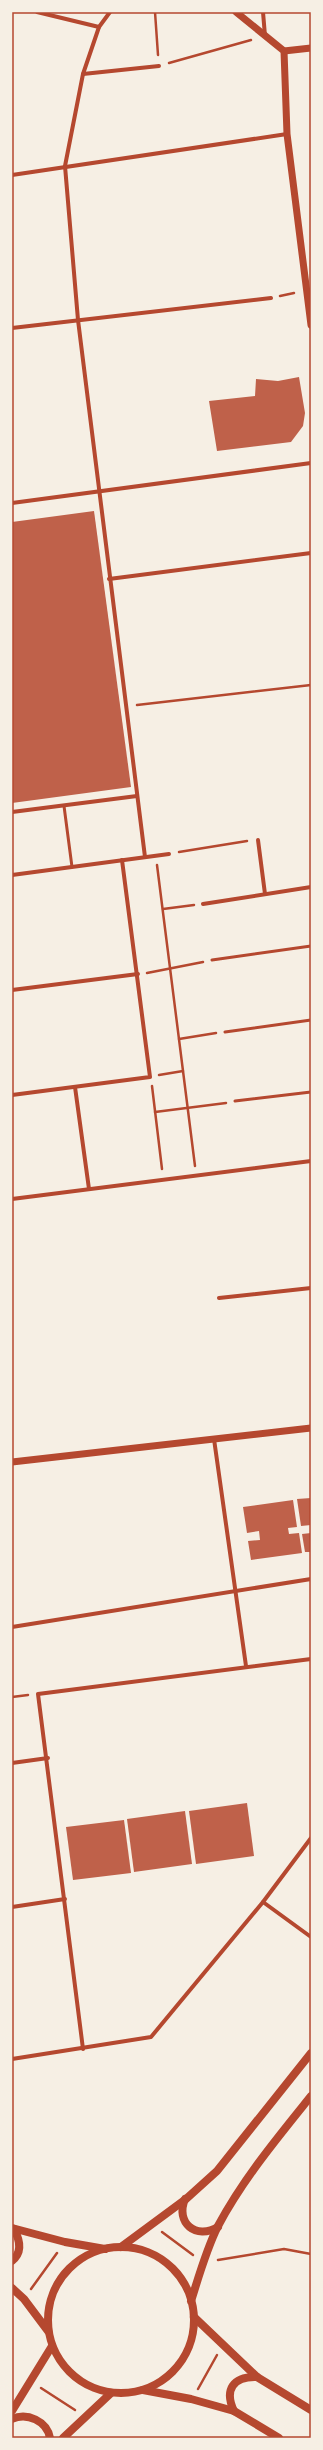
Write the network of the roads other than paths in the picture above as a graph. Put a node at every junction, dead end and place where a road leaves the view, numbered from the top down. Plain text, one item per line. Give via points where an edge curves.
1 (37, 12) edge
2 (110, 12) edge
3 (236, 12) edge
4 (263, 12) edge
5 (99, 27) junction
6 (265, 36) junction
7 (311, 48) edge
8 (284, 51) junction
9 (159, 66) road end
10 (83, 74) junction
11 (287, 134) junction
12 (65, 166) junction
13 (12, 175) edge
14 (309, 291) edge
15 (271, 298) road end
16 (78, 320) junction
17 (311, 325) edge
18 (12, 328) edge
19 (311, 463) edge
20 (98, 491) junction
21 (12, 503) edge
22 (311, 553) edge
23 (109, 579) junction
24 (137, 796) junction
25 (64, 806) junction
26 (12, 812) edge
27 (258, 840) road end
28 (168, 854) road end
29 (145, 857) junction
30 (122, 860) junction
31 (72, 867) junction
32 (12, 875) edge
33 (311, 887) edge
34 (265, 894) junction
35 (203, 904) road end
36 (311, 946) edge
37 (212, 960) road end
38 (138, 974) junction
39 (12, 990) edge
40 (311, 1020) edge
41 (225, 1032) road end
42 (75, 1087) junction
43 (311, 1092) edge
44 (12, 1095) edge
45 (235, 1101) road end
46 (311, 1161) edge
47 (89, 1189) junction
48 (12, 1199) edge
49 (311, 1288) edge
50 (219, 1298) dead end
51 (311, 1428) edge
52 (214, 1440) junction
53 (12, 1462) edge
54 (311, 1579) edge
55 (235, 1590) junction
56 (12, 1627) edge
57 (311, 1659) edge
58 (246, 1666) junction
59 (48, 1758) junction
60 (12, 1763) edge
61 (311, 1838) edge
62 (65, 1900) junction
63 (263, 1902) junction
64 (12, 1907) edge
65 (311, 1937) edge
66 (83, 2049) junction
67 (311, 2053) edge
68 (12, 2059) edge
69 (311, 2096) edge
70 (186, 2199) junction
71 (218, 2227) junction
72 (13, 2229) edge
73 (121, 2248) junction
74 (106, 2249) junction
75 (12, 2261) edge
76 (12, 2288) edge
77 (191, 2301) junction
78 (194, 2317) junction
79 (48, 2331) junction
80 (52, 2346) junction
81 (256, 2377) junction
82 (143, 2390) junction
83 (111, 2393) junction
84 (311, 2410) edge
85 (12, 2411) edge
86 (234, 2411) junction
87 (12, 2419) edge
88 (50, 2438) edge
89 (63, 2438) edge
90 (279, 2438) edge

1 - 5 street
2 - 5 street
3 - 6 street
4 - 6 street
5 - 10 street
6 - 8 street
7 - 8 street
8 - 11 street
9 - 10 street
10 - 12 street
11 - 12 street
11 - 14 street
12 - 13 street
12 - 16 street
14 - 17 street
15 - 16 street
16 - 18 street
16 - 20 street
19 - 20 street
20 - 21 street
20 - 23 street
22 - 23 street
23 - 24 street
24 - 25 street
24 - 29 street
25 - 26 street
25 - 31 lane
27 - 34 street
28 - 29 street
29 - 30 street
30 - 31 street
30 - 38 street
31 - 32 street
33 - 34 street
34 - 35 street
36 - 37 lane
38 - 39 street
38 - 42 street via 150,1076
40 - 41 lane
42 - 44 street
42 - 47 street
43 - 45 lane
46 - 47 street
47 - 48 street
49 - 50 street
51 - 52 street
52 - 53 street
52 - 55 street
54 - 55 street
55 - 56 street
55 - 58 street
57 - 58 street
58 - 59 street via 38,1694
59 - 60 street
59 - 62 street
61 - 63 street
62 - 64 street
62 - 66 street
63 - 65 street
63 - 66 street via 151,2037
66 - 68 street
67 - 70 main road via 216,2171
69 - 71 main road via 243,2185
70 - 71 main road via 182,2207 182,2216 192,2230 210,2232
70 - 73 main road
71 - 77 main road via 203,2262
72 - 74 main road
72 - 75 main road via 19,2238 20,2249
73 - 74 main road
73 - 77 main road via 137,2249 165,2263 186,2286
74 - 79 main road via 77,2262 56,2285 47,2315
76 - 79 main road via 24,2299
77 - 78 main road
78 - 81 main road
78 - 82 main road via 189,2348 181,2362 170,2374
79 - 80 main road
80 - 83 main road via 69,2373 96,2389
80 - 85 main road
81 - 84 main road
81 - 86 main road via 246,2377 236,2382 230,2390 229,2401
82 - 83 main road
82 - 86 main road via 192,2399
83 - 89 main road
86 - 90 main road
87 - 88 main road via 18,2416 31,2417 43,2424

